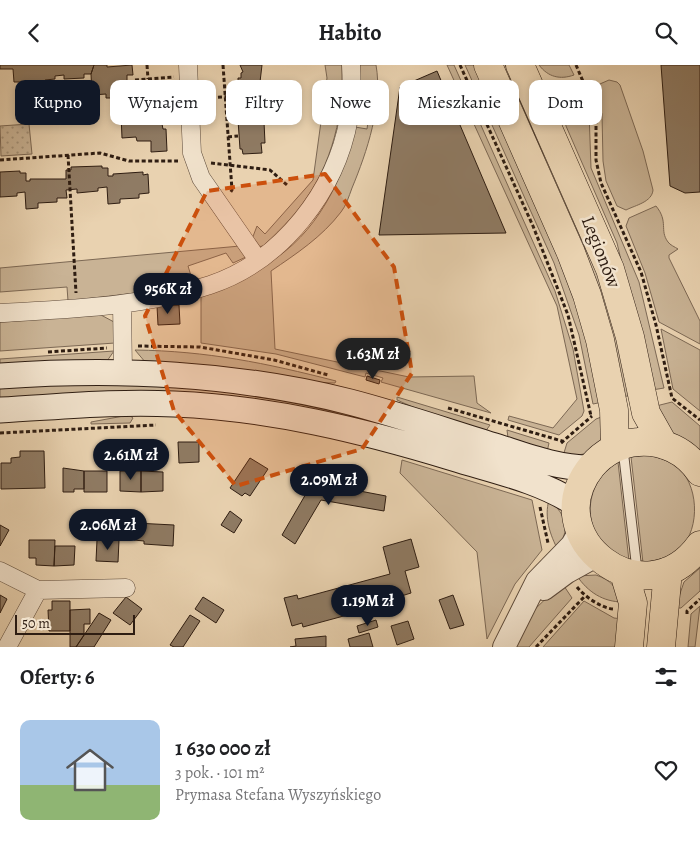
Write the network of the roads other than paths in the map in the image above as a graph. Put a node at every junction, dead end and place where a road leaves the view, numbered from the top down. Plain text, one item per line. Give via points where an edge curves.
1 (351, 65) edge
2 (488, 65) edge
3 (520, 65) edge
4 (185, 71) edge
5 (258, 260) junction
6 (122, 304) junction
7 (0, 313) edge
8 (123, 372) junction
9 (0, 376) edge
10 (0, 410) edge
11 (664, 445) junction
12 (619, 446) junction
13 (590, 468) junction
14 (700, 472) edge
15 (576, 504) junction
16 (580, 531) junction
17 (700, 545) edge
18 (596, 557) junction
19 (0, 571) edge
20 (668, 571) junction
21 (630, 574) junction
22 (126, 588) dead end
23 (38, 591) junction
24 (527, 602) junction
25 (7, 647) edge
26 (504, 647) edge
27 (629, 647) edge
28 (661, 647) edge

1 - 5 street via 350,117 329,177 307,214
2 - 12 highway, Legionów via 587,295 613,401
3 - 11 highway, Legionów via 610,269 630,337 646,413
4 - 5 street via 194,161 201,178
5 - 6 street via 209,285
6 - 7 street
6 - 8 street
8 - 9 main road
8 - 13 main road via 205,376 302,391 382,411 554,465
10 - 15 main road via 144,403 208,406 282,415 359,431 439,454 546,487
11 - 12 highway via 644,441
11 - 14 highway via 686,457
12 - 13 highway
12 - 21 lane
13 - 15 highway via 582,481
15 - 16 highway
16 - 18 highway
16 - 24 street via 572,545 537,581
17 - 20 highway via 683,563
18 - 21 highway
18 - 24 street via 567,572
19 - 23 street
20 - 21 highway via 649,576
20 - 28 highway
21 - 27 highway via 633,603
22 - 23 street
23 - 25 street
24 - 26 street

